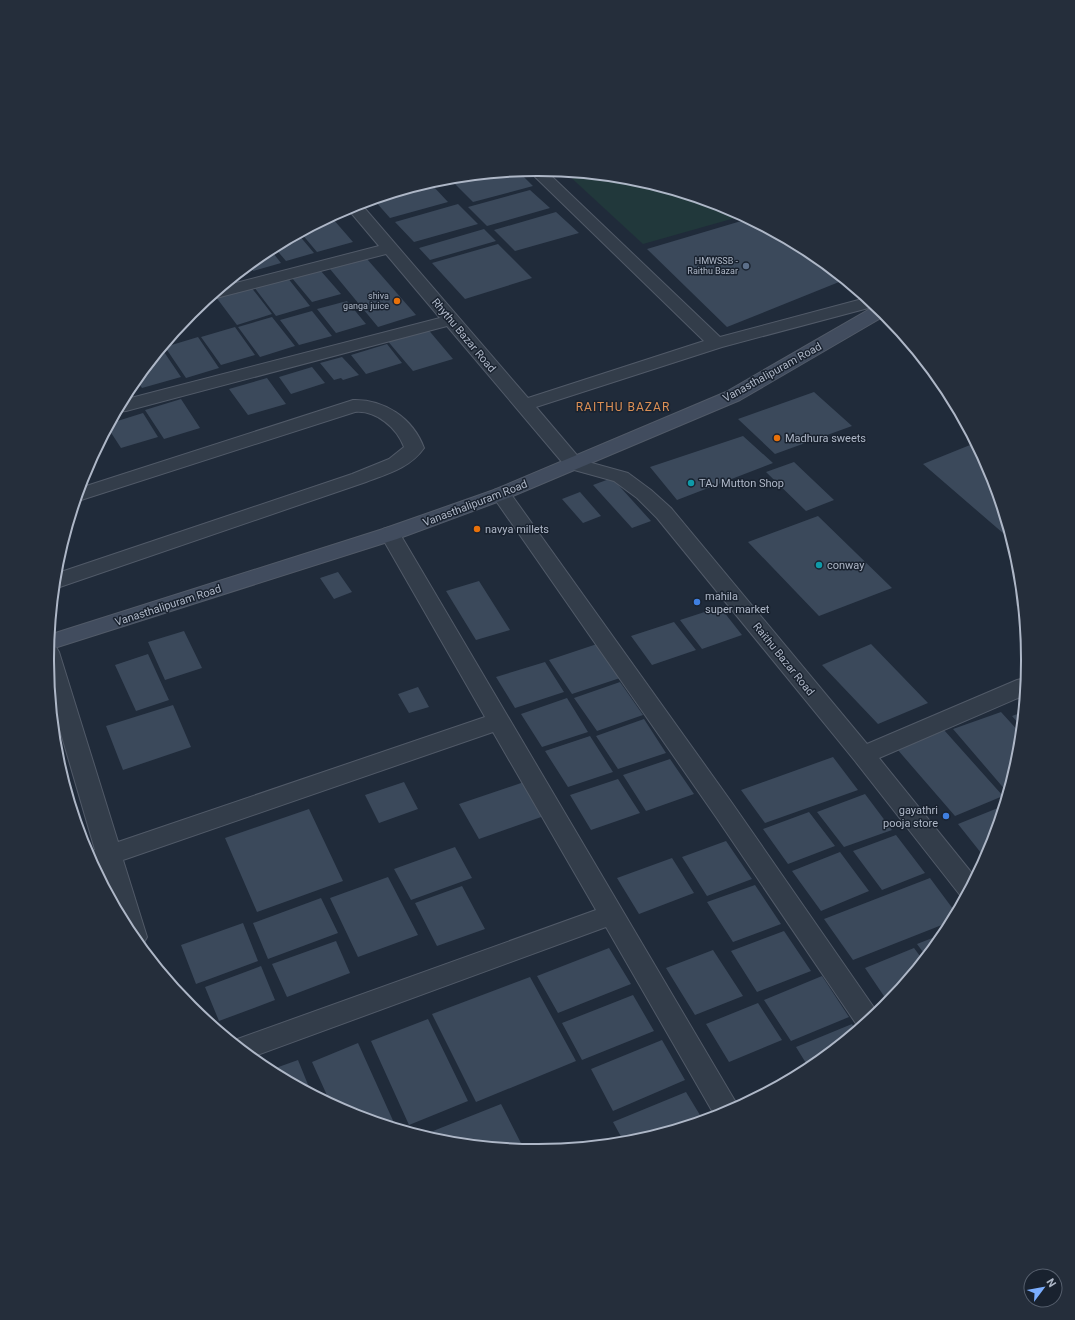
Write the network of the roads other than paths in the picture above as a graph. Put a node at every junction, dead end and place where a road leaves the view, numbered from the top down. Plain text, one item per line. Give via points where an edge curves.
1 (543, 176) edge
2 (358, 211) edge
3 (390, 248) junction
4 (226, 291) edge
5 (864, 304) edge
6 (875, 314) edge
7 (451, 320) junction
8 (716, 343) junction
9 (127, 405) edge
10 (524, 405) junction
11 (574, 464) junction
12 (84, 493) edge
13 (501, 494) junction
14 (390, 534) junction
15 (61, 580) edge
16 (55, 641) edge
17 (55, 678) edge
18 (1020, 688) edge
19 (499, 721) junction
20 (863, 755) junction
21 (100, 859) edge
22 (966, 884) edge
23 (118, 899) edge
24 (611, 915) junction
25 (865, 1015) edge
26 (247, 1047) edge
27 (724, 1107) edge

1 - 8 street
2 - 3 street, Rhythu Bazar Road
3 - 4 street
3 - 7 street, Rhythu Bazar Road
5 - 8 street
6 - 11 street, Vanasthalipuram Road via 733,396
7 - 9 street
7 - 10 street, Rhythu Bazar Road
8 - 10 street
10 - 11 street, Rhythu Bazar Road
11 - 13 street, Vanasthalipuram Road
11 - 20 street, Raithu Bazar Road via 621,477 664,512
12 - 15 street via 353,406 366,406 390,416 402,427 413,442 414,448 398,462 359,478
13 - 14 street, Vanasthalipuram Road
13 - 25 street via 720,803
14 - 16 street, Vanasthalipuram Road
14 - 19 street
17 - 21 street
18 - 20 street
19 - 21 street
19 - 24 street
20 - 22 street, Raithu Bazar Road
21 - 23 street
24 - 26 street
24 - 27 street

